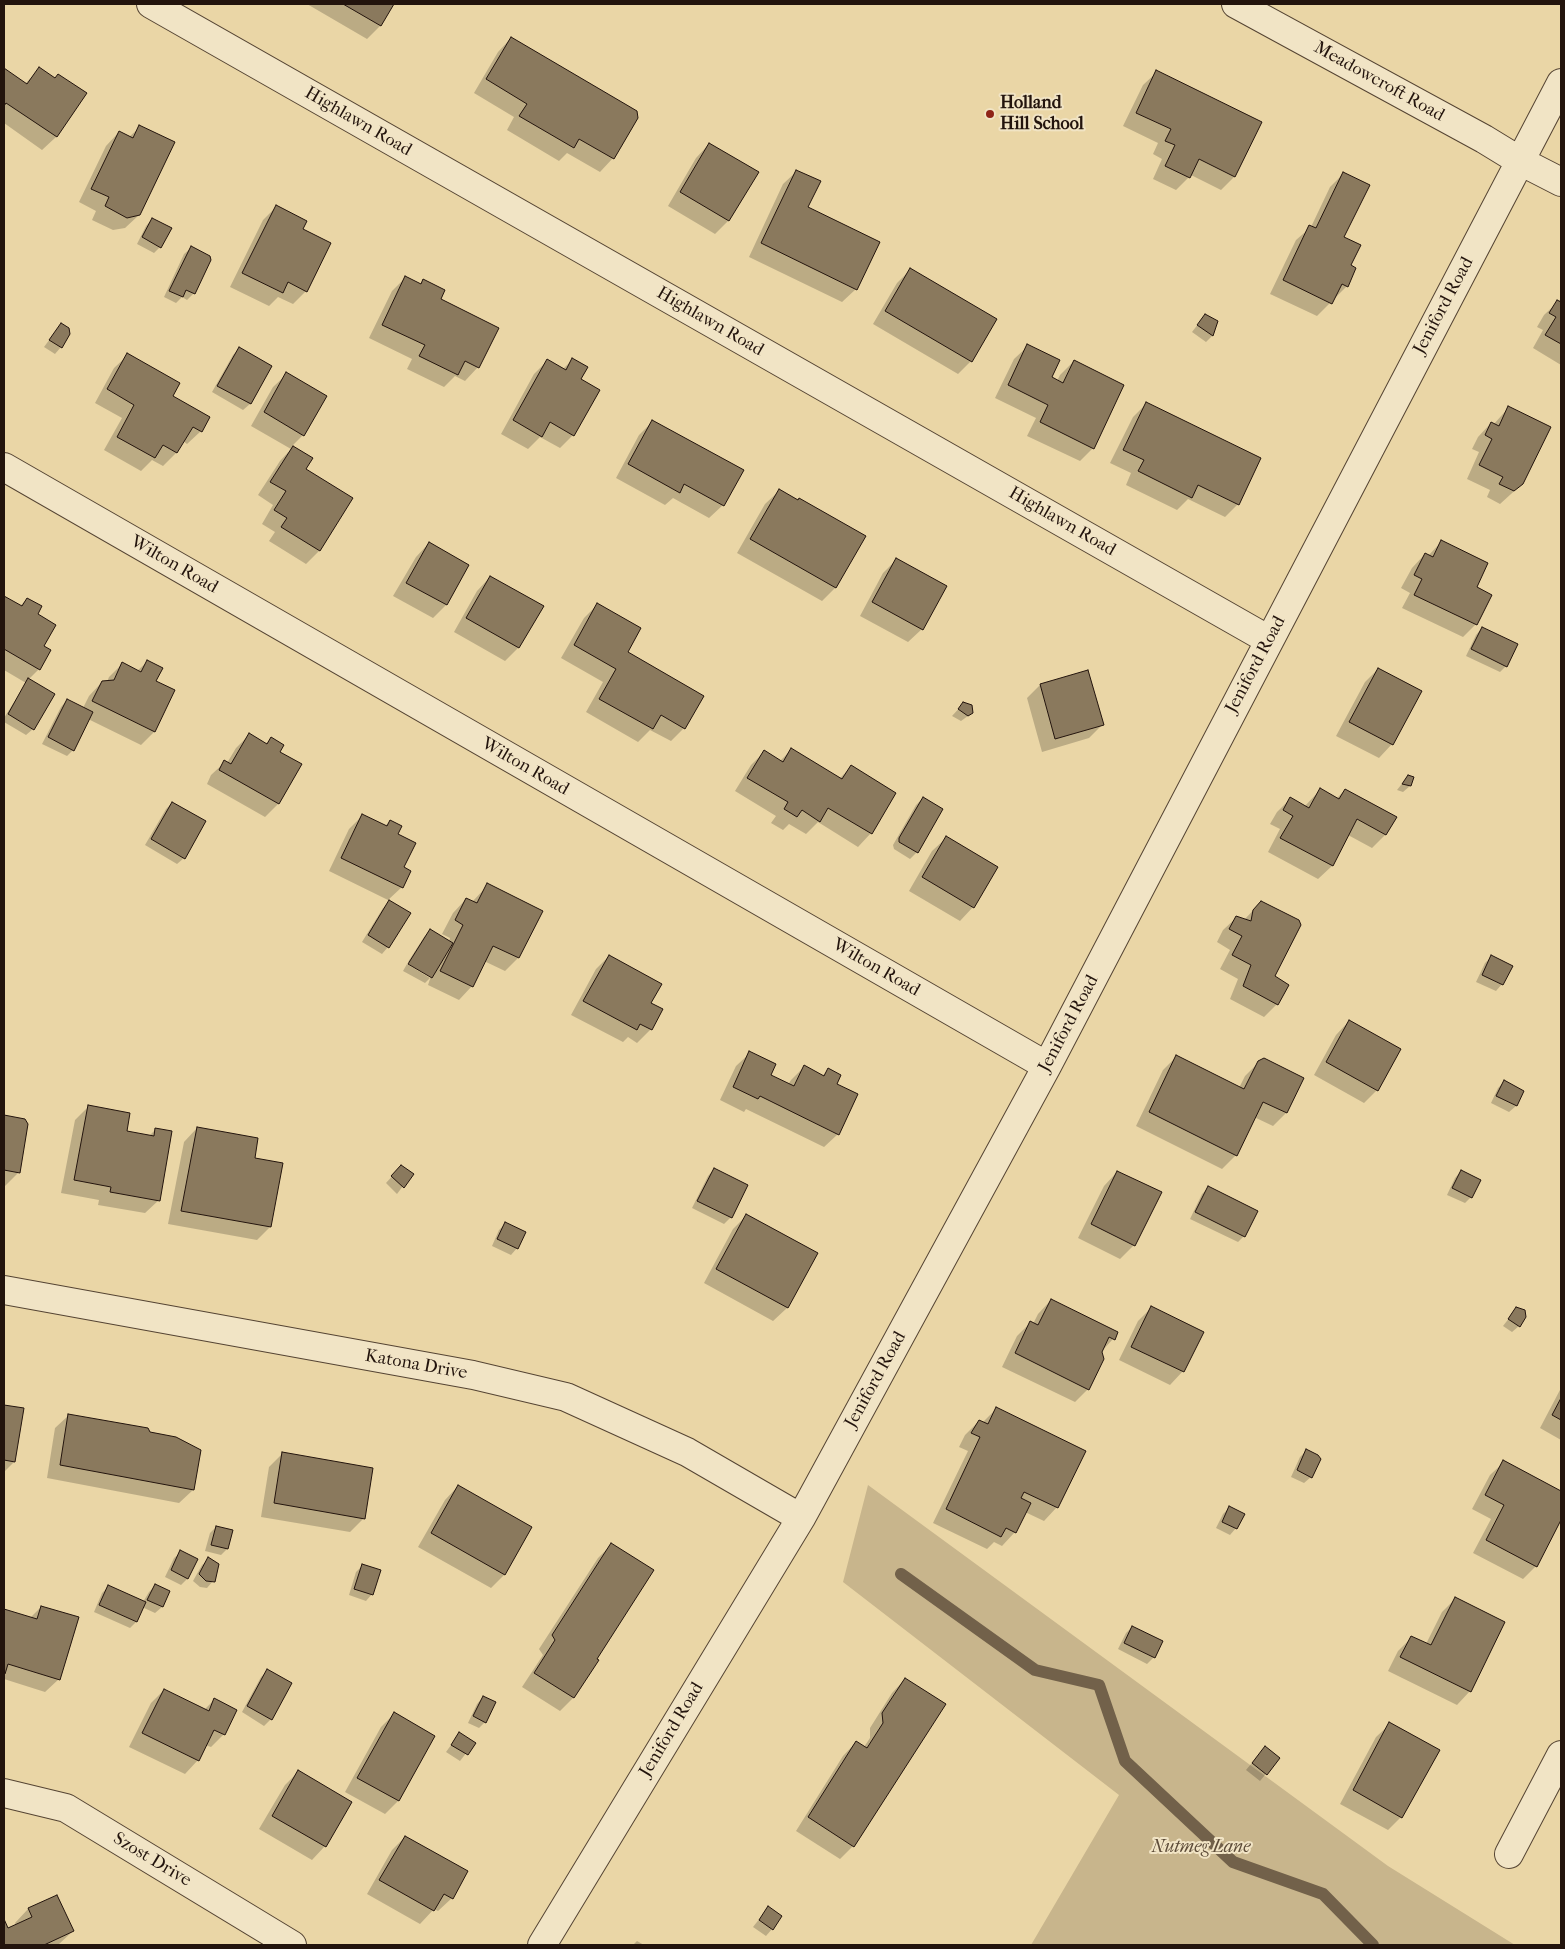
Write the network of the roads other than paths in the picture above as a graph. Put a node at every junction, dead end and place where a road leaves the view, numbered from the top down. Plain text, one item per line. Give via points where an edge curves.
1 (151, 4) edge
2 (1236, 4) edge
3 (1561, 83) edge
4 (1520, 161) junction
5 (1561, 182) edge
6 (4, 467) edge
7 (1269, 640) junction
8 (1047, 1066) junction
9 (4, 1290) edge
10 (801, 1518) junction
11 (1561, 1755) edge
12 (4, 1794) edge
13 (1509, 1854) dead end
14 (292, 1945) edge
15 (542, 1945) edge

1 - 7 street, Highlawn Road
2 - 4 street, Meadowcroft Road
3 - 4 street, Jeniford Road
4 - 5 street, Meadowcroft Road
4 - 7 street, Jeniford Road
6 - 8 street, Wilton Road
7 - 8 street, Jeniford Road
8 - 10 street, Jeniford Road
9 - 10 street, Katona Drive via 473,1375 566,1397 688,1452
10 - 15 street, Jeniford Road
11 - 13 street
12 - 14 street, Szost Drive via 66,1808

